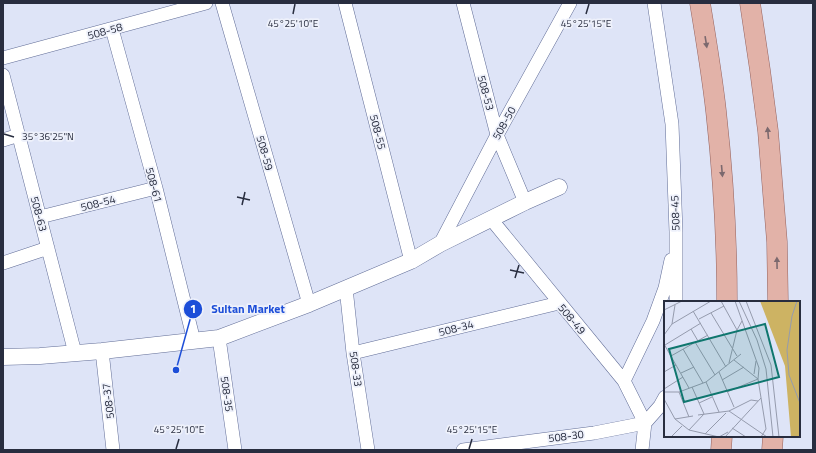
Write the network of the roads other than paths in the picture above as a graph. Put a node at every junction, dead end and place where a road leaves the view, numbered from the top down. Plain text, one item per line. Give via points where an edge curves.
1 (206, 3) edge
2 (222, 3) edge
3 (345, 3) edge
4 (463, 3) edge
5 (570, 3) edge
6 (654, 3) edge
7 (700, 3) edge
8 (750, 3) edge
9 (112, 29) junction
10 (3, 58) edge
11 (3, 75) edge
12 (497, 135) junction
13 (19, 136) junction
14 (3, 140) edge
15 (559, 187) dead end
16 (156, 188) junction
17 (525, 202) junction
18 (40, 217) junction
19 (491, 219) junction
20 (676, 232) junction
21 (440, 244) junction
22 (48, 248) junction
23 (411, 261) junction
24 (3, 263) edge
25 (346, 288) junction
26 (676, 301) edge
27 (727, 301) edge
28 (778, 301) edge
29 (559, 303) junction
30 (309, 304) junction
31 (219, 338) junction
32 (194, 341) junction
33 (102, 351) junction
34 (75, 353) junction
35 (353, 353) junction
36 (3, 357) edge
37 (624, 381) junction
38 (664, 399) edge
39 (646, 423) junction
40 (722, 437) edge
41 (773, 437) edge
42 (113, 450) edge
43 (235, 450) edge
44 (368, 450) edge
45 (463, 450) edge
46 (642, 450) edge
47 (721, 450) edge
48 (772, 450) edge

1 - 9 street, 508-58
2 - 30 street, 508-59
3 - 23 street, 508-55
4 - 12 street, 508-53
5 - 12 street, 508-50
6 - 20 street, 508-45 via 672,124
7 -> 27 main road via 718,135
28 -> 8 main road via 777,242 768,131
9 - 10 street, 508-58
9 - 16 street, 508-61
11 - 13 street, 508-63
12 - 17 street, 508-53
12 - 21 street, 508-50
13 - 14 street
13 - 18 street, 508-63
15 - 17 street
16 - 18 street, 508-54
16 - 32 street, 508-61
17 - 19 street
18 - 22 street, 508-63
19 - 21 street
19 - 29 street, 508-49
20 - 26 street, 508-45
20 - 37 street via 665,288 653,322
21 - 23 street
22 - 24 street
22 - 34 street, 508-63
23 - 25 street
25 - 30 street
25 - 35 street, 508-33
29 - 35 street, 508-34
29 - 37 street, 508-49
30 - 31 street
31 - 32 street
31 - 43 street, 508-35
32 - 33 street
33 - 34 street
33 - 42 street, 508-37
34 - 36 street
35 - 44 street, 508-33
37 - 39 street, 508-49
38 - 39 street
39 - 45 street, 508-30 via 594,433
39 - 46 street
40 - 47 main road
41 - 48 main road

